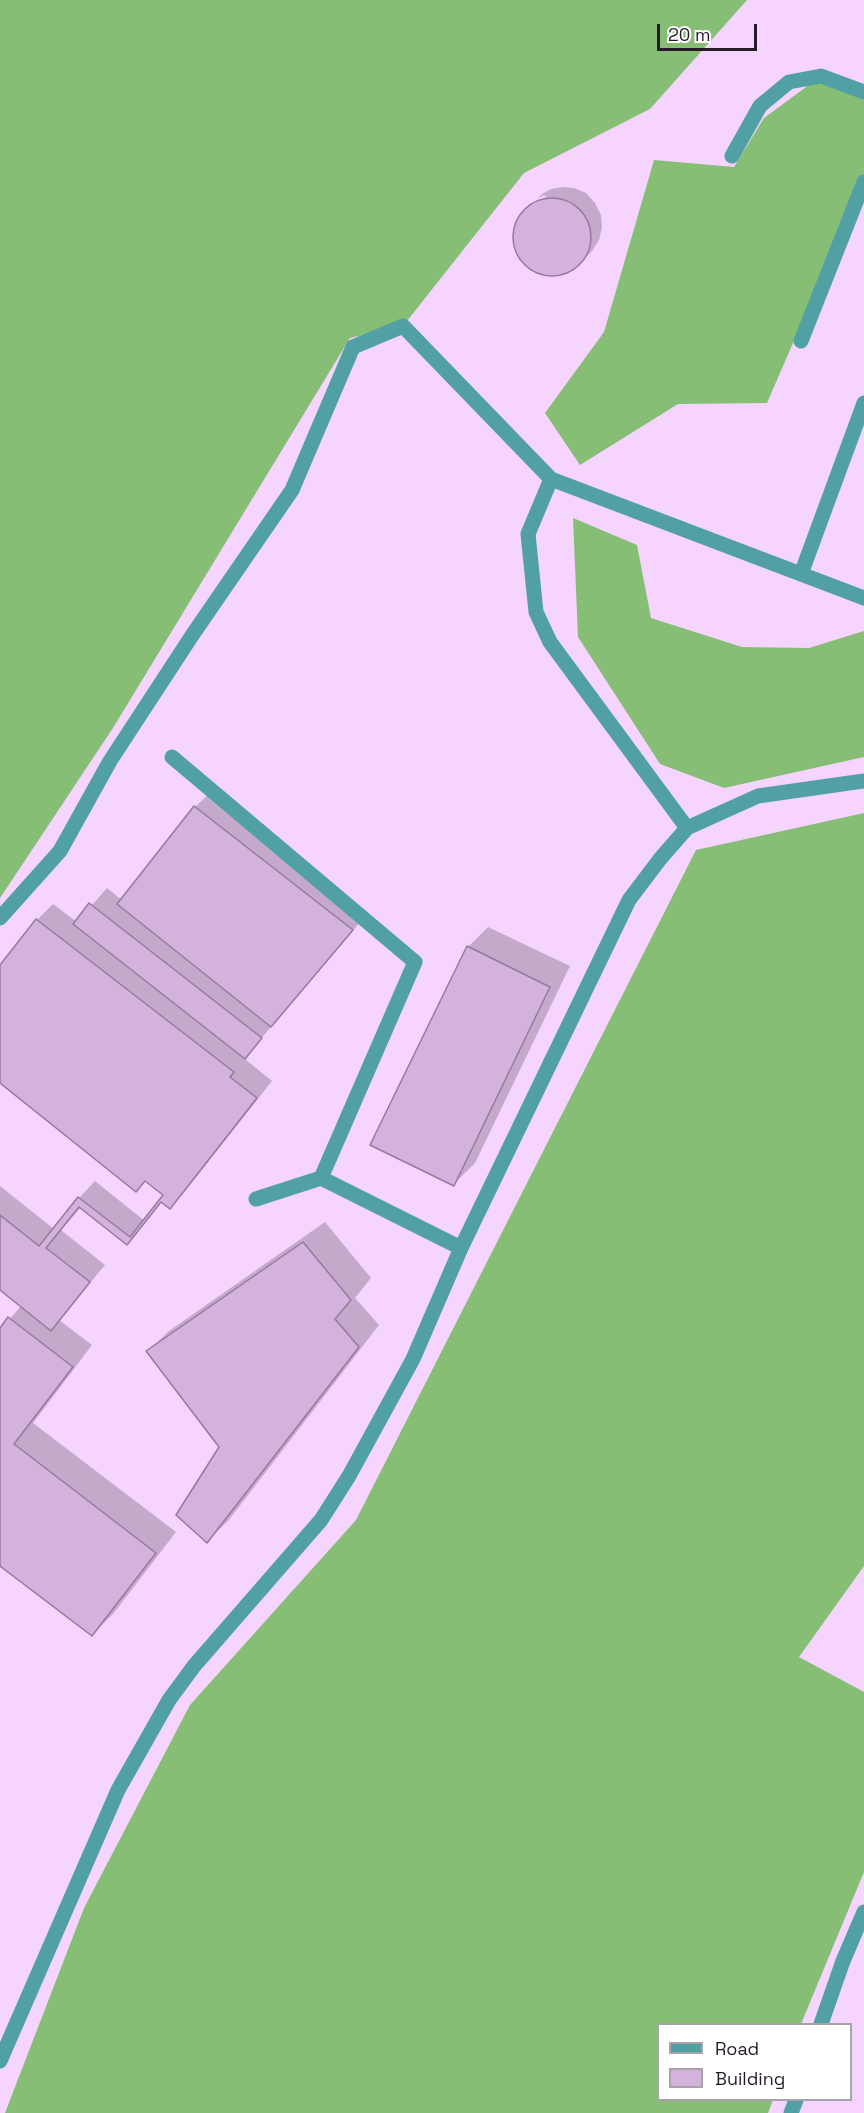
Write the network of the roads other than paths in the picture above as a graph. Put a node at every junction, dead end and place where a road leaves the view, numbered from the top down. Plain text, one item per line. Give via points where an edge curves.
1 (864, 92) edge
2 (732, 156) dead end
3 (864, 182) edge
4 (801, 341) dead end
5 (864, 403) edge
6 (551, 479) junction
7 (801, 574) junction
8 (864, 598) edge
9 (172, 758) dead end
10 (864, 781) edge
11 (687, 828) junction
12 (0, 918) edge
13 (321, 1178) junction
14 (256, 1199) dead end
15 (460, 1248) junction
16 (864, 1912) edge
17 (822, 2023) edge
18 (0, 2061) edge

1 - 2 street via 820,76 789,82 760,106
3 - 4 street
5 - 7 street
6 - 7 street
6 - 11 street via 528,534 536,612 550,642
6 - 12 street via 403,326 353,347 292,490 110,761 60,851
7 - 8 street
9 - 13 street via 415,962
10 - 11 street via 758,796
11 - 15 street via 629,900
13 - 14 street
13 - 15 street
15 - 18 street via 413,1359 350,1476 321,1520 194,1666 163,1710 118,1790
16 - 17 street

